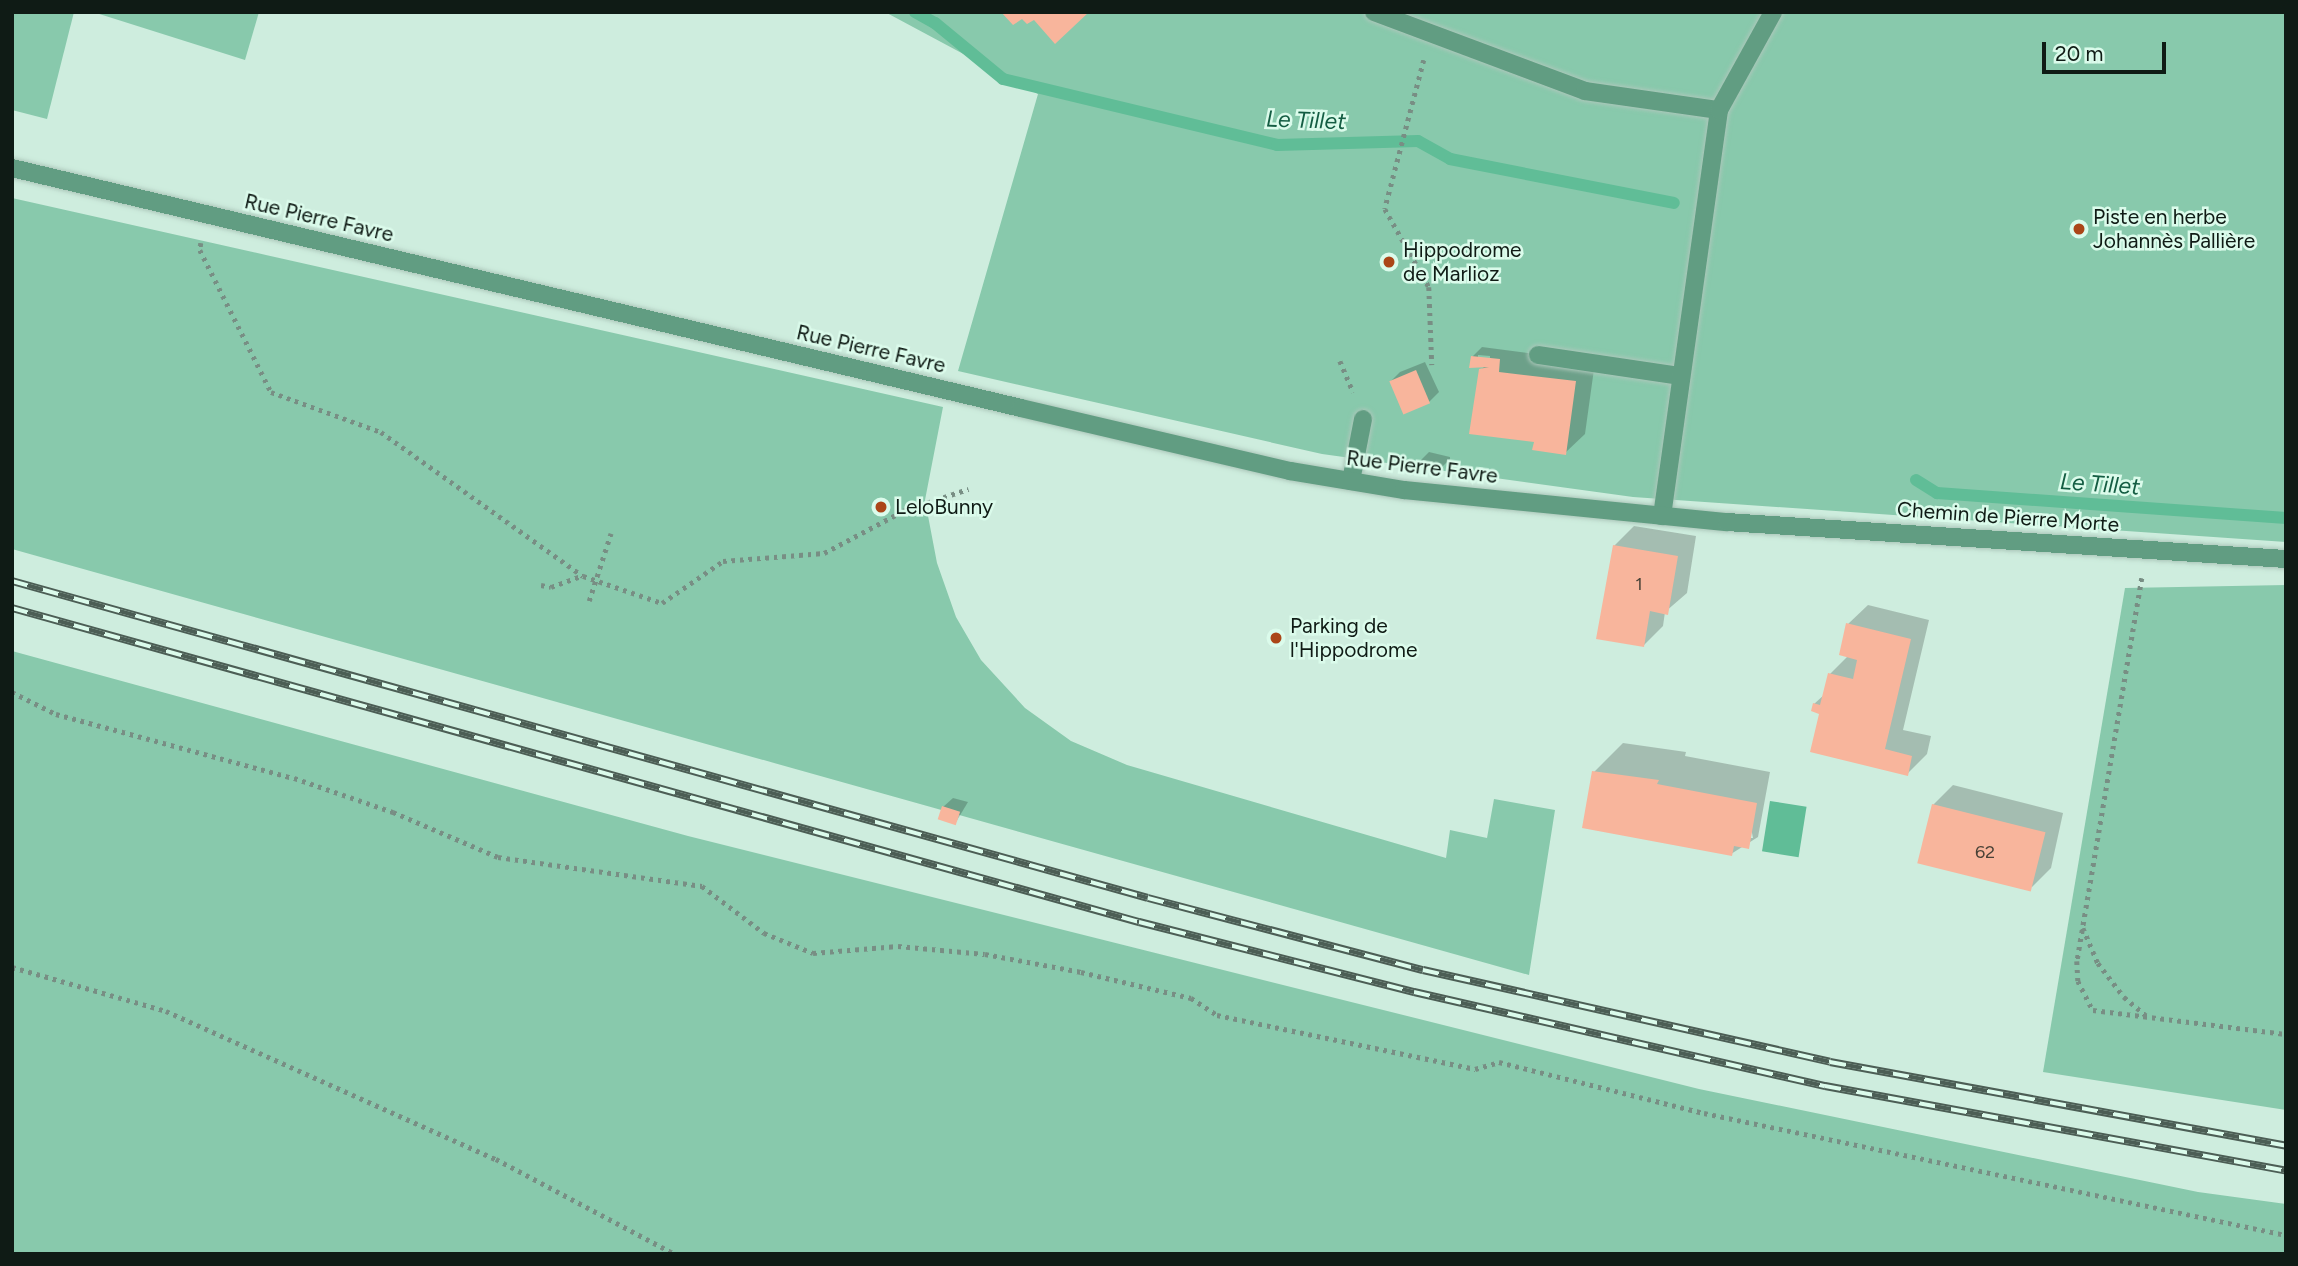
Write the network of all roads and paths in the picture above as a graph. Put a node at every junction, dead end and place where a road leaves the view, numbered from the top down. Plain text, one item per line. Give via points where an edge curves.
1 (1374, 12) edge
2 (1773, 12) edge
3 (1432, 32) junction
4 (1719, 110) junction
5 (12, 168) edge
6 (205, 214) junction
7 (1538, 355) dead end
8 (1432, 365) dead end
9 (1680, 376) junction
10 (1363, 419) dead end
11 (1351, 481) junction
12 (968, 489) dead end
13 (1662, 516) junction
14 (1727, 522) joint
15 (611, 533) dead end
16 (2147, 549) junction
17 (2286, 559) edge
18 (583, 576) junction
19 (595, 580) junction
20 (541, 585) dead end
21 (589, 601) dead end
22 (12, 692) edge
23 (2083, 928) junction
24 (12, 967) edge
25 (2149, 1017) junction
26 (2286, 1034) edge
27 (2286, 1234) edge
28 (675, 1254) edge

1 - 3 street
2 - 4 street
3 - 4 street via 1585,92
3 - 8 path via 1385,209 1429,287
4 - 9 street
5 - 6 street, Rue Pierre Favre
6 - 11 street, Rue Pierre Favre via 1021,408
6 - 18 path via 200,250 271,391 380,432
7 - 9 street
9 - 13 street
10 - 11 street
11 - 13 street, Rue Pierre Favre
12 - 19 path via 903,511 824,553 723,561 662,603
13 - 14 street, Rue Pierre Favre
14 - 16 street, Chemin de Pierre Morte
15 - 19 path
16 - 17 street, Chemin de Pierre Morte
16 - 23 path
18 - 19 path
18 - 20 path via 551,587
19 - 21 path
22 - 27 path via 56,714 294,778 393,812 498,857 702,886 764,933 813,953 898,946 985,954 1054,967 1191,998 1217,1015 1475,1069 1499,1062 1704,1113
23 - 25 path via 2098,963 2124,997
23 - 25 path via 2078,981 2093,1010
24 - 28 path via 166,1011 496,1159
25 - 26 path

